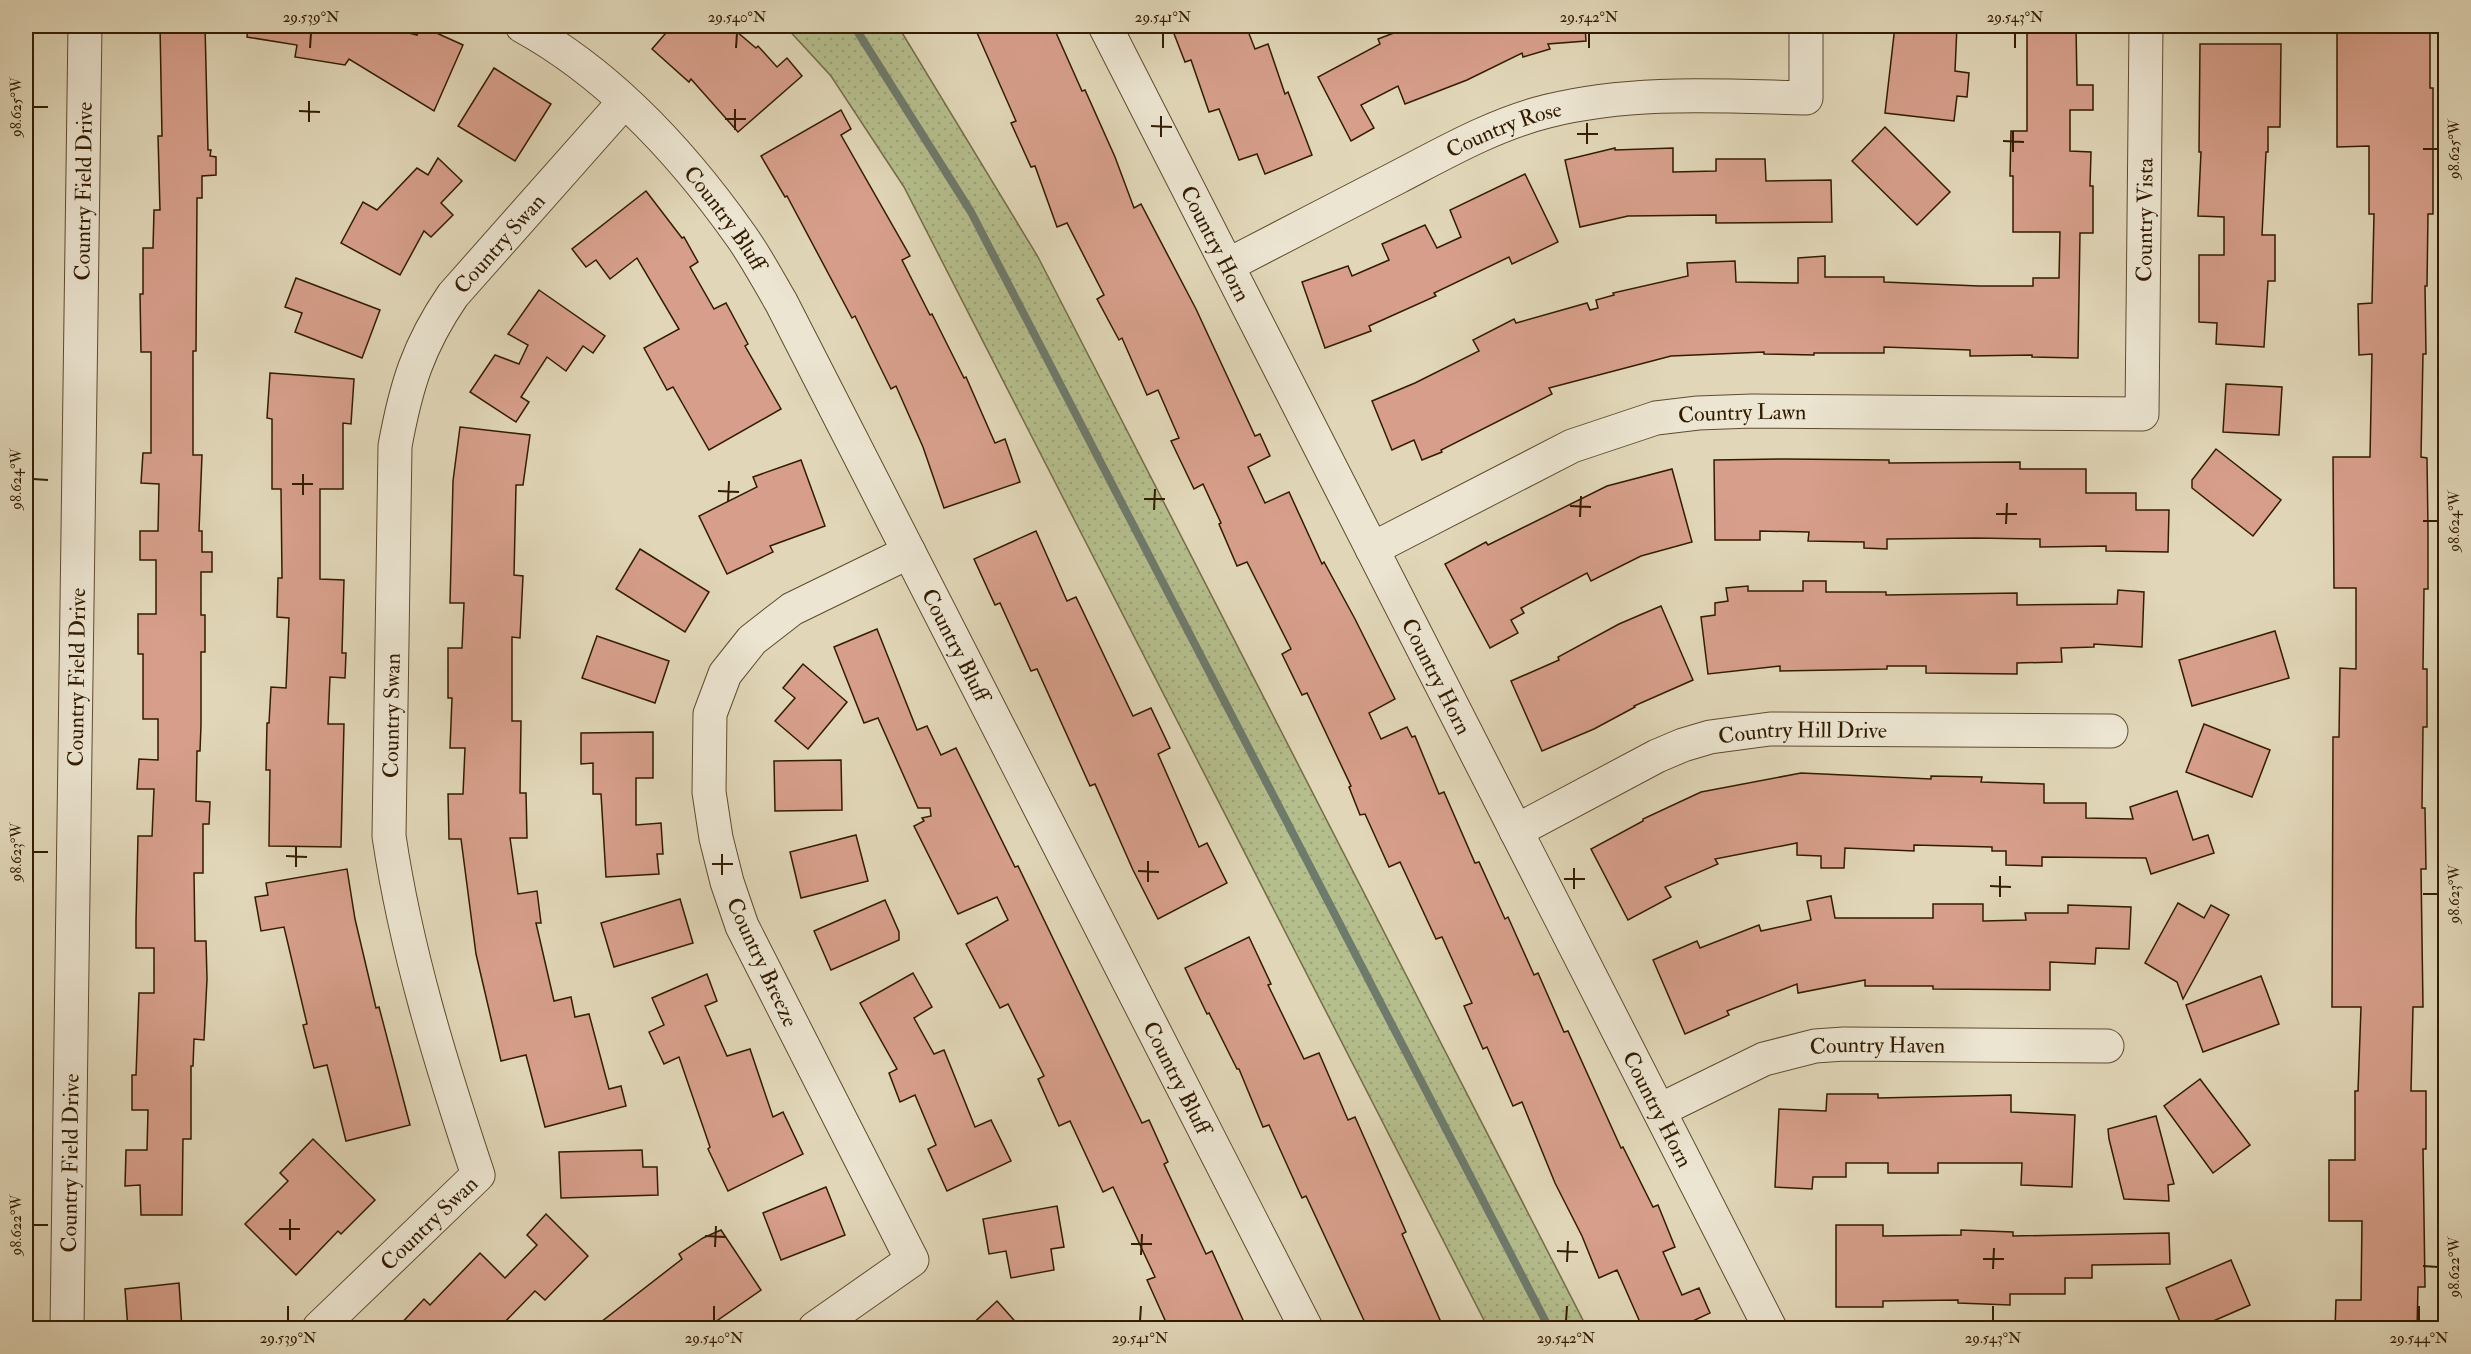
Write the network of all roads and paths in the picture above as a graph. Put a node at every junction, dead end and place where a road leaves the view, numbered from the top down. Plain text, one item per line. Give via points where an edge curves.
1 (85, 26) edge
2 (522, 26) edge
3 (1105, 26) edge
4 (1806, 26) edge
5 (2146, 26) edge
6 (624, 102) junction
7 (1228, 265) junction
8 (2142, 414) joint
9 (1372, 549) junction
10 (909, 552) junction
11 (2111, 731) dead end
12 (1516, 831) junction
13 (2107, 1046) dead end
14 (1660, 1110) junction
15 (67, 1329) edge
16 (319, 1329) edge
17 (815, 1329) edge
18 (1306, 1329) edge
19 (1770, 1329) edge

1 - 15 street, Country Field Drive
2 - 6 street, Country Bluff via 591,73
3 - 7 street, Country Horn
4 - 7 street, Country Rose via 1806,98 1678,95 1592,102 1547,112 1462,144
5 - 8 street, Country Vista
6 - 10 street, Country Bluff via 698,177 743,238 781,302
6 - 16 street, Country Swan via 453,295 423,345 403,401 394,446 389,836 408,939 478,1175
7 - 9 street, Country Horn
8 - 9 street, Country Lawn via 1752,411 1656,418 1572,446
9 - 12 street, Country Horn
10 - 17 street, Country Breeze via 792,609 752,640 726,674 710,714 709,792 727,882 742,926 912,1260
10 - 18 street, Country Bluff
11 - 12 street, Country Hill Drive via 1739,732 1710,737 1657,756
12 - 14 street, Country Horn
13 - 14 street, Country Haven via 1815,1046 1764,1059
14 - 19 street, Country Horn

